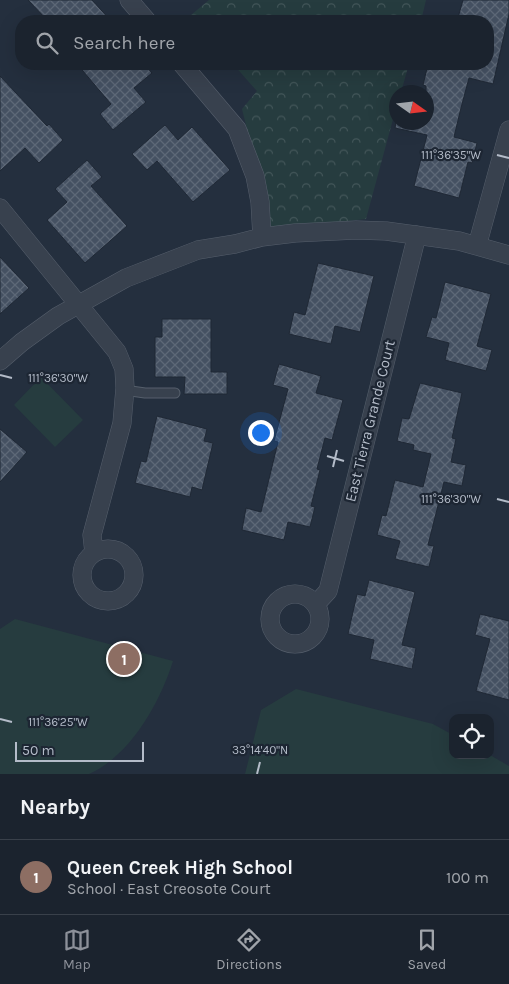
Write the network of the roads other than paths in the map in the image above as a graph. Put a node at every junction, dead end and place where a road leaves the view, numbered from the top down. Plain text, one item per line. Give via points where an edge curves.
1 (129, 0) edge
2 (142, 15) edge
3 (187, 70) edge
4 (509, 130) edge
5 (0, 208) edge
6 (417, 234) junction
7 (262, 237) junction
8 (476, 246) junction
9 (509, 255) edge
10 (79, 304) junction
11 (0, 361) edge
12 (124, 390) junction
13 (175, 392) dead end
14 (94, 553) dead end
15 (316, 604) dead end

1 - 2 street
3 - 7 street via 236,129 255,176
4 - 8 street
5 - 10 street
6 - 7 street via 356,230
6 - 8 street
6 - 15 street, East Tierra Grande Court via 328,591
7 - 10 street via 198,250 126,278
8 - 9 street
10 - 11 street via 44,326
10 - 12 street via 117,352 124,369
12 - 13 lane
12 - 14 street via 122,422 92,535

